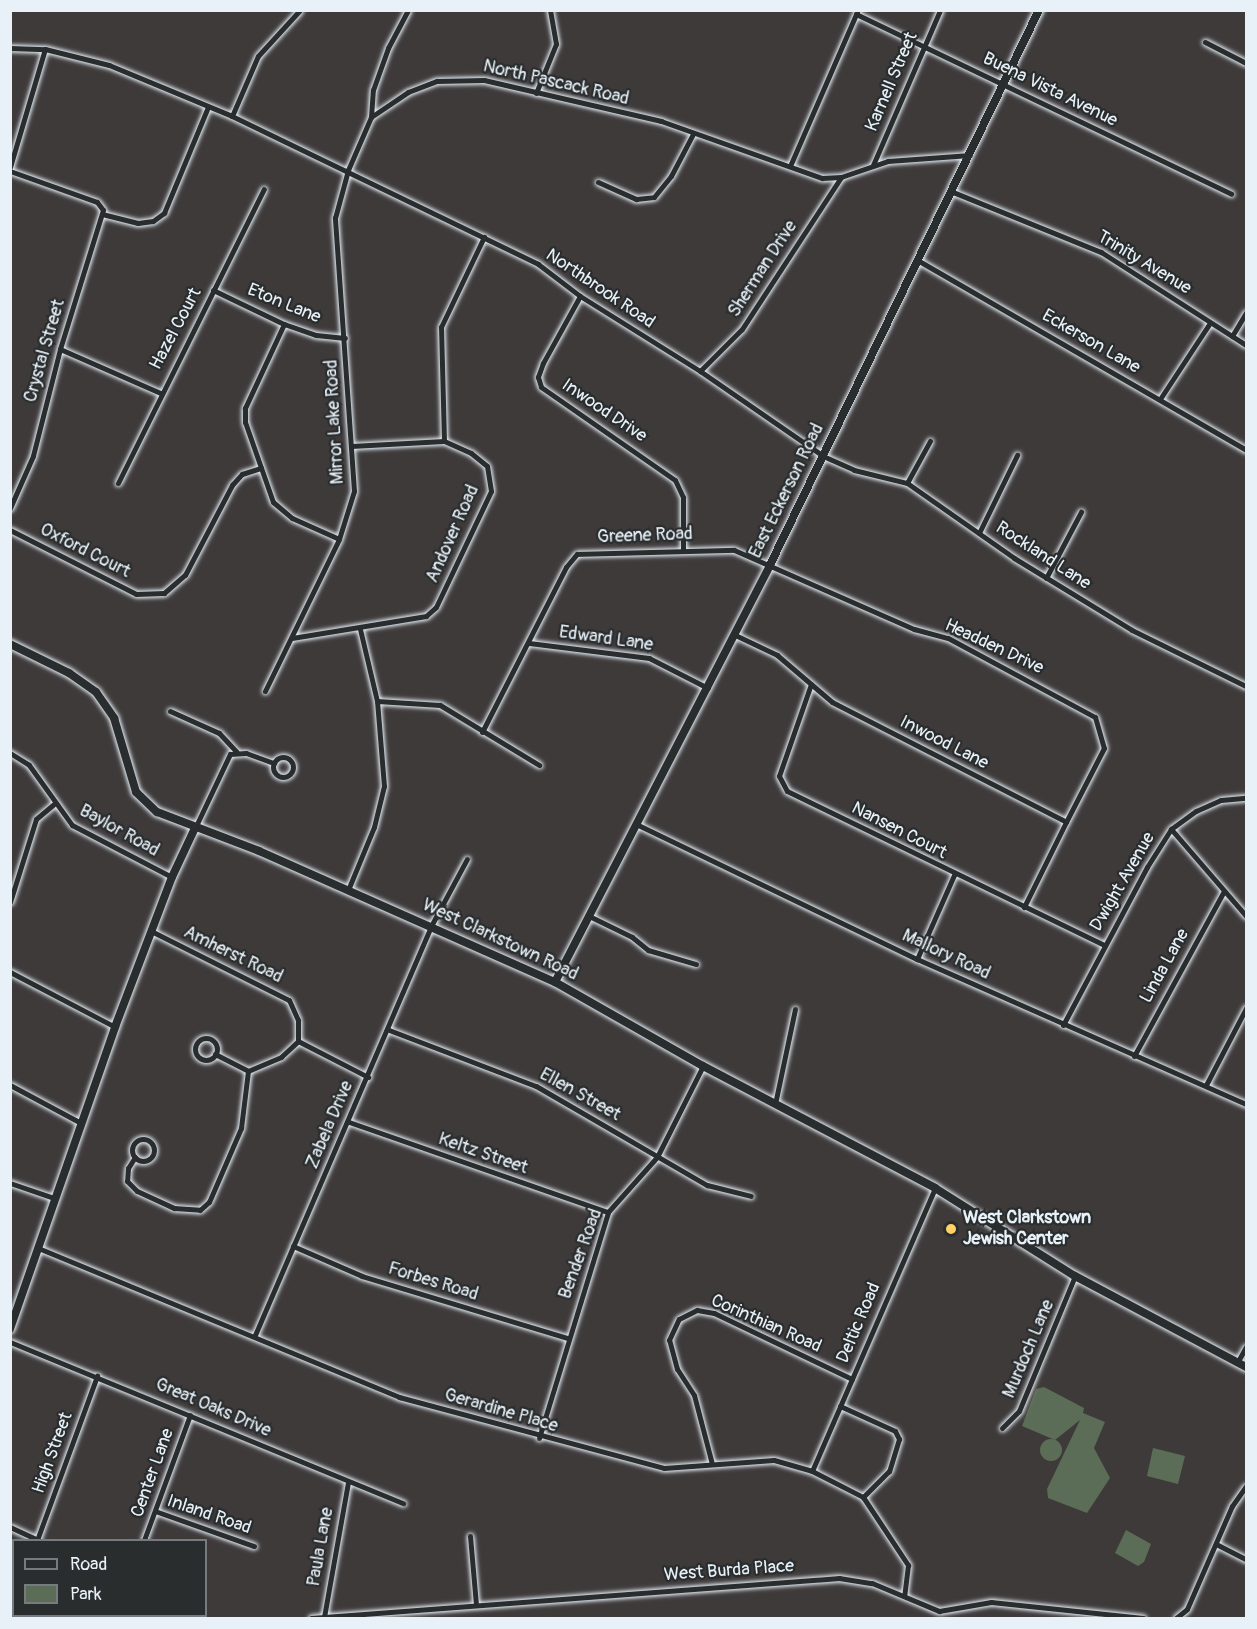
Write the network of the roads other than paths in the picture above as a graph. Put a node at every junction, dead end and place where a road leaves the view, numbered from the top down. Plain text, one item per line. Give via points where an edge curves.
1 (300, 10) edge
2 (408, 10) edge
3 (550, 10) edge
4 (939, 10) edge
5 (1039, 10) edge
6 (857, 12) edge
7 (1205, 42) dead end
8 (923, 47) junction
9 (10, 48) edge
10 (45, 49) junction
11 (1246, 63) edge
12 (1003, 84) junction
13 (536, 93) junction
14 (208, 107) junction
15 (232, 116) junction
16 (371, 117) junction
17 (693, 134) junction
18 (970, 155) junction
19 (873, 165) junction
20 (790, 166) junction
21 (10, 169) edge
22 (348, 170) junction
23 (841, 177) junction
24 (598, 182) dead end
25 (264, 189) dead end
26 (953, 192) junction
27 (1231, 194) dead end
28 (102, 214) junction
29 (484, 237) junction
30 (920, 261) junction
31 (213, 290) junction
32 (580, 296) junction
33 (1246, 313) edge
34 (1210, 323) junction
35 (284, 324) junction
36 (1232, 336) junction
37 (345, 338) junction
38 (1246, 345) edge
39 (60, 349) junction
40 (700, 371) junction
41 (160, 393) junction
42 (1160, 399) junction
43 (444, 441) junction
44 (930, 441) dead end
45 (351, 446) junction
46 (1246, 450) edge
47 (1017, 454) dead end
48 (823, 456) junction
49 (261, 468) junction
50 (118, 483) dead end
51 (907, 483) junction
52 (10, 508) edge
53 (1081, 512) dead end
54 (10, 530) edge
55 (979, 533) junction
56 (339, 539) junction
57 (683, 549) junction
58 (770, 564) junction
59 (1046, 578) junction
60 (360, 629) junction
61 (734, 634) junction
62 (292, 638) junction
63 (10, 644) edge
64 (529, 644) junction
65 (811, 684) junction
66 (1246, 686) edge
67 (708, 688) junction
68 (265, 691) dead end
69 (377, 701) junction
70 (170, 711) dead end
71 (482, 732) junction
72 (237, 752) junction
73 (10, 753) edge
74 (274, 764) dead end
75 (539, 765) dead end
76 (1246, 798) edge
77 (54, 804) junction
78 (1066, 822) junction
79 (636, 824) junction
80 (195, 828) junction
81 (1171, 829) junction
82 (467, 859) dead end
83 (954, 875) junction
84 (172, 877) junction
85 (348, 890) junction
86 (1224, 891) junction
87 (10, 902) edge
88 (1024, 907) junction
89 (589, 916) junction
90 (1246, 916) edge
91 (432, 926) junction
92 (151, 931) junction
93 (1104, 945) junction
94 (917, 959) junction
95 (696, 964) dead end
96 (10, 972) edge
97 (555, 982) junction
98 (1246, 1008) edge
99 (795, 1009) dead end
100 (1063, 1025) junction
101 (115, 1027) junction
102 (389, 1030) junction
103 (298, 1041) junction
104 (215, 1054) junction
105 (1134, 1056) junction
106 (703, 1066) junction
107 (248, 1071) junction
108 (368, 1077) junction
109 (10, 1085) edge
110 (1206, 1085) junction
111 (775, 1104) junction
112 (1246, 1104) edge
113 (349, 1122) junction
114 (81, 1123) junction
115 (135, 1157) junction
116 (657, 1157) junction
117 (10, 1183) edge
118 (934, 1188) junction
119 (751, 1196) dead end
120 (54, 1198) junction
121 (609, 1212) junction
122 (293, 1246) junction
123 (38, 1248) junction
124 (1076, 1276) junction
125 (10, 1329) edge
126 (255, 1335) junction
127 (568, 1338) junction
128 (10, 1342) edge
129 (1246, 1347) edge
130 (1237, 1363) junction
131 (1246, 1367) edge
132 (98, 1376) junction
133 (852, 1379) junction
134 (840, 1406) junction
135 (190, 1415) junction
136 (1002, 1428) dead end
137 (539, 1438) junction
138 (712, 1464) junction
139 (812, 1471) junction
140 (348, 1482) junction
141 (1246, 1486) edge
142 (863, 1497) junction
143 (403, 1503) dead end
144 (154, 1511) junction
145 (10, 1527) edge
146 (470, 1536) dead end
147 (36, 1539) edge
148 (38, 1539) edge
149 (144, 1539) edge
150 (1216, 1544) junction
151 (254, 1546) dead end
152 (1246, 1559) edge
153 (904, 1596) junction
154 (476, 1605) junction
155 (324, 1617) edge
156 (311, 1618) edge
157 (1143, 1618) edge
158 (1176, 1618) edge

1 - 15 street via 258,56
2 - 16 street via 388,48 373,90
3 - 13 street via 555,44
4 - 8 street, Karnell Street
5 - 12 street, East Eckerson Road
6 - 8 street, Buena Vista Avenue
6 - 20 street
7 - 11 street
8 - 12 street, Buena Vista Avenue
8 - 19 street, Karnell Street
9 - 10 street
10 - 14 street via 90,57
10 - 21 street
12 - 18 street, East Eckerson Road
12 - 27 street, Buena Vista Avenue
13 - 16 street, North Pascack Road via 484,80 438,81 408,92
13 - 17 street, North Pascack Road via 661,121
14 - 15 street
14 - 28 street via 164,213 153,221 138,223
15 - 22 street
16 - 22 street
17 - 20 street, North Pascack Road
17 - 24 street via 671,176 654,197 636,199
18 - 19 street, North Pascack Road via 908,158
18 - 26 street, East Eckerson Road
19 - 23 street, North Pascack Road
20 - 23 street, North Pascack Road via 822,178
21 - 28 street via 97,202
22 - 29 street, Northbrook Road
22 - 37 street, Mirror Lake Road via 335,218
23 - 40 street, Sherman Drive via 742,329
25 - 31 street, Hazel Court
26 - 30 street, East Eckerson Road
26 - 34 street, Trinity Avenue via 1101,252
28 - 39 street, Crystal Street
29 - 32 street, Northbrook Road via 538,264
29 - 43 street via 441,327
30 - 42 street, Eckerson Lane
30 - 48 street, East Eckerson Road
31 - 35 street, Eton Lane
31 - 41 street, Hazel Court
32 - 40 street, Northbrook Road
32 - 57 street, Inwood Drive via 543,363 538,377 541,387 675,480 682,496
33 - 36 street
34 - 36 street, Trinity Avenue
34 - 42 street
35 - 37 street, Eton Lane via 316,335
35 - 49 street via 245,408 245,422
36 - 38 street, Trinity Avenue
37 - 45 street, Mirror Lake Road
39 - 41 street
39 - 52 street, Crystal Street via 33,456
40 - 48 street, Northbrook Road
41 - 50 street, Hazel Court
42 - 46 street, Eckerson Lane
43 - 45 street, Andover Road
43 - 60 street, Andover Road via 471,453 487,466 491,491 436,607 412,621
44 - 51 street
45 - 56 street, Mirror Lake Road via 354,491
47 - 55 street
48 - 51 street, Rockland Lane via 854,470
48 - 58 street, East Eckerson Road
49 - 54 street, Oxford Court via 242,474 232,485 184,574 164,593 136,594
49 - 56 street via 273,502 292,518
51 - 55 street, Rockland Lane
53 - 59 street
55 - 59 street, Rockland Lane
56 - 62 street, Mirror Lake Road
57 - 58 street, Greene Road via 734,550
57 - 64 street, Greene Road via 577,554 566,567
58 - 61 street, East Eckerson Road
58 - 78 street, Headden Drive via 914,629 948,638 1095,717 1104,748
59 - 66 street, Rockland Lane via 1132,630
60 - 62 street, Andover Road
60 - 69 street
61 - 65 street, Inwood Lane via 777,655
61 - 67 street, East Eckerson Road
62 - 68 street, Mirror Lake Road
63 - 80 street, West Clarkstown Road via 69,673 96,692 114,718 141,797 157,812
64 - 67 street, Edward Lane via 649,658
64 - 71 street, Greene Road
65 - 78 street, Inwood Lane via 832,702
65 - 83 street, Nansen Court via 779,776 780,785
67 - 79 street, East Eckerson Road
69 - 71 street via 440,705
69 - 85 street via 384,786 374,826
70 - 72 street via 219,733
71 - 75 street
72 - 74 street
72 - 80 street via 224,761
73 - 77 street, Baylor Road via 28,765
76 - 81 street, Dwight Avenue via 1221,800
77 - 84 street, Baylor Road via 72,825
77 - 87 street via 36,819
78 - 88 street
79 - 89 street, East Eckerson Road
79 - 94 street, Mallory Road
80 - 84 street
80 - 85 street, West Clarkstown Road
81 - 86 street
81 - 93 street, Dwight Avenue
82 - 91 street, Zabela Drive
83 - 88 street, Nansen Court
83 - 94 street
84 - 92 street
85 - 91 street, West Clarkstown Road
86 - 90 street
86 - 105 street, Linda Lane
88 - 93 street, Nansen Court
89 - 95 street via 632,937 648,950
89 - 97 street, East Eckerson Road
91 - 97 street, West Clarkstown Road
91 - 102 street, Zabela Drive
92 - 101 street
92 - 103 street, Amherst Road via 289,1000 298,1020
93 - 100 street, Dwight Avenue
94 - 100 street, Mallory Road
96 - 101 street
97 - 106 street, West Clarkstown Road
98 - 110 street
99 - 111 street
100 - 105 street, Mallory Road
101 - 114 street
102 - 108 street, Zabela Drive
102 - 116 street, Ellen Street via 536,1086
103 - 107 street via 281,1057
103 - 108 street
104 - 104 street via 201,1058 195,1045 202,1038 212,1040
104 - 107 street
105 - 110 street, Mallory Road
106 - 111 street, West Clarkstown Road
106 - 116 street, Bender Road
107 - 115 street via 241,1128 209,1202 200,1210 174,1208 138,1191 127,1181 128,1168
108 - 113 street, Zabela Drive
109 - 114 street
110 - 112 street, Mallory Road
111 - 118 street, West Clarkstown Road
113 - 121 street, Keltz Street
113 - 122 street, Zabela Drive
114 - 120 street
115 - 115 street via 135,1142 151,1142 154,1150 150,1158 142,1161
116 - 119 street, Ellen Street via 707,1185
116 - 121 street, Bender Road
117 - 120 street
118 - 124 street, West Clarkstown Road
118 - 133 street, Deltic Road
120 - 123 street
121 - 127 street, Bender Road
122 - 126 street, Zabela Drive
122 - 127 street, Forbes Road via 362,1276
123 - 125 street
123 - 126 street, Gerardine Place
124 - 130 street, West Clarkstown Road
124 - 136 street, Murdoch Lane via 1019,1411
126 - 137 street, Gerardine Place via 399,1398
127 - 137 street, Bender Road
128 - 132 street, Great Oaks Drive
129 - 130 street
130 - 131 street, West Clarkstown Road
132 - 135 street, Great Oaks Drive
132 - 148 street, High Street
133 - 134 street, Deltic Road
133 - 138 street, Corinthian Road via 714,1313 697,1310 679,1319 669,1340 677,1369 694,1395
134 - 139 street, Deltic Road
134 - 142 street via 895,1431 899,1439 890,1471
135 - 140 street, Great Oaks Drive
135 - 144 street, Center Lane
137 - 138 street, Gerardine Place via 664,1468
138 - 139 street, Gerardine Place via 774,1460
139 - 142 street, Gerardine Place
140 - 143 street, Great Oaks Drive
140 - 155 street, Paula Lane
141 - 150 street via 1232,1506
142 - 153 street, Gerardine Place via 908,1565
144 - 149 street, Center Lane
144 - 151 street, Inland Road
145 - 147 street
146 - 154 street
150 - 152 street
150 - 158 street via 1187,1609
153 - 154 street, West Burda Place via 872,1583 839,1578
153 - 157 street, West Burda Place via 939,1611 991,1602
154 - 155 street, West Burda Place
155 - 156 street, West Burda Place

